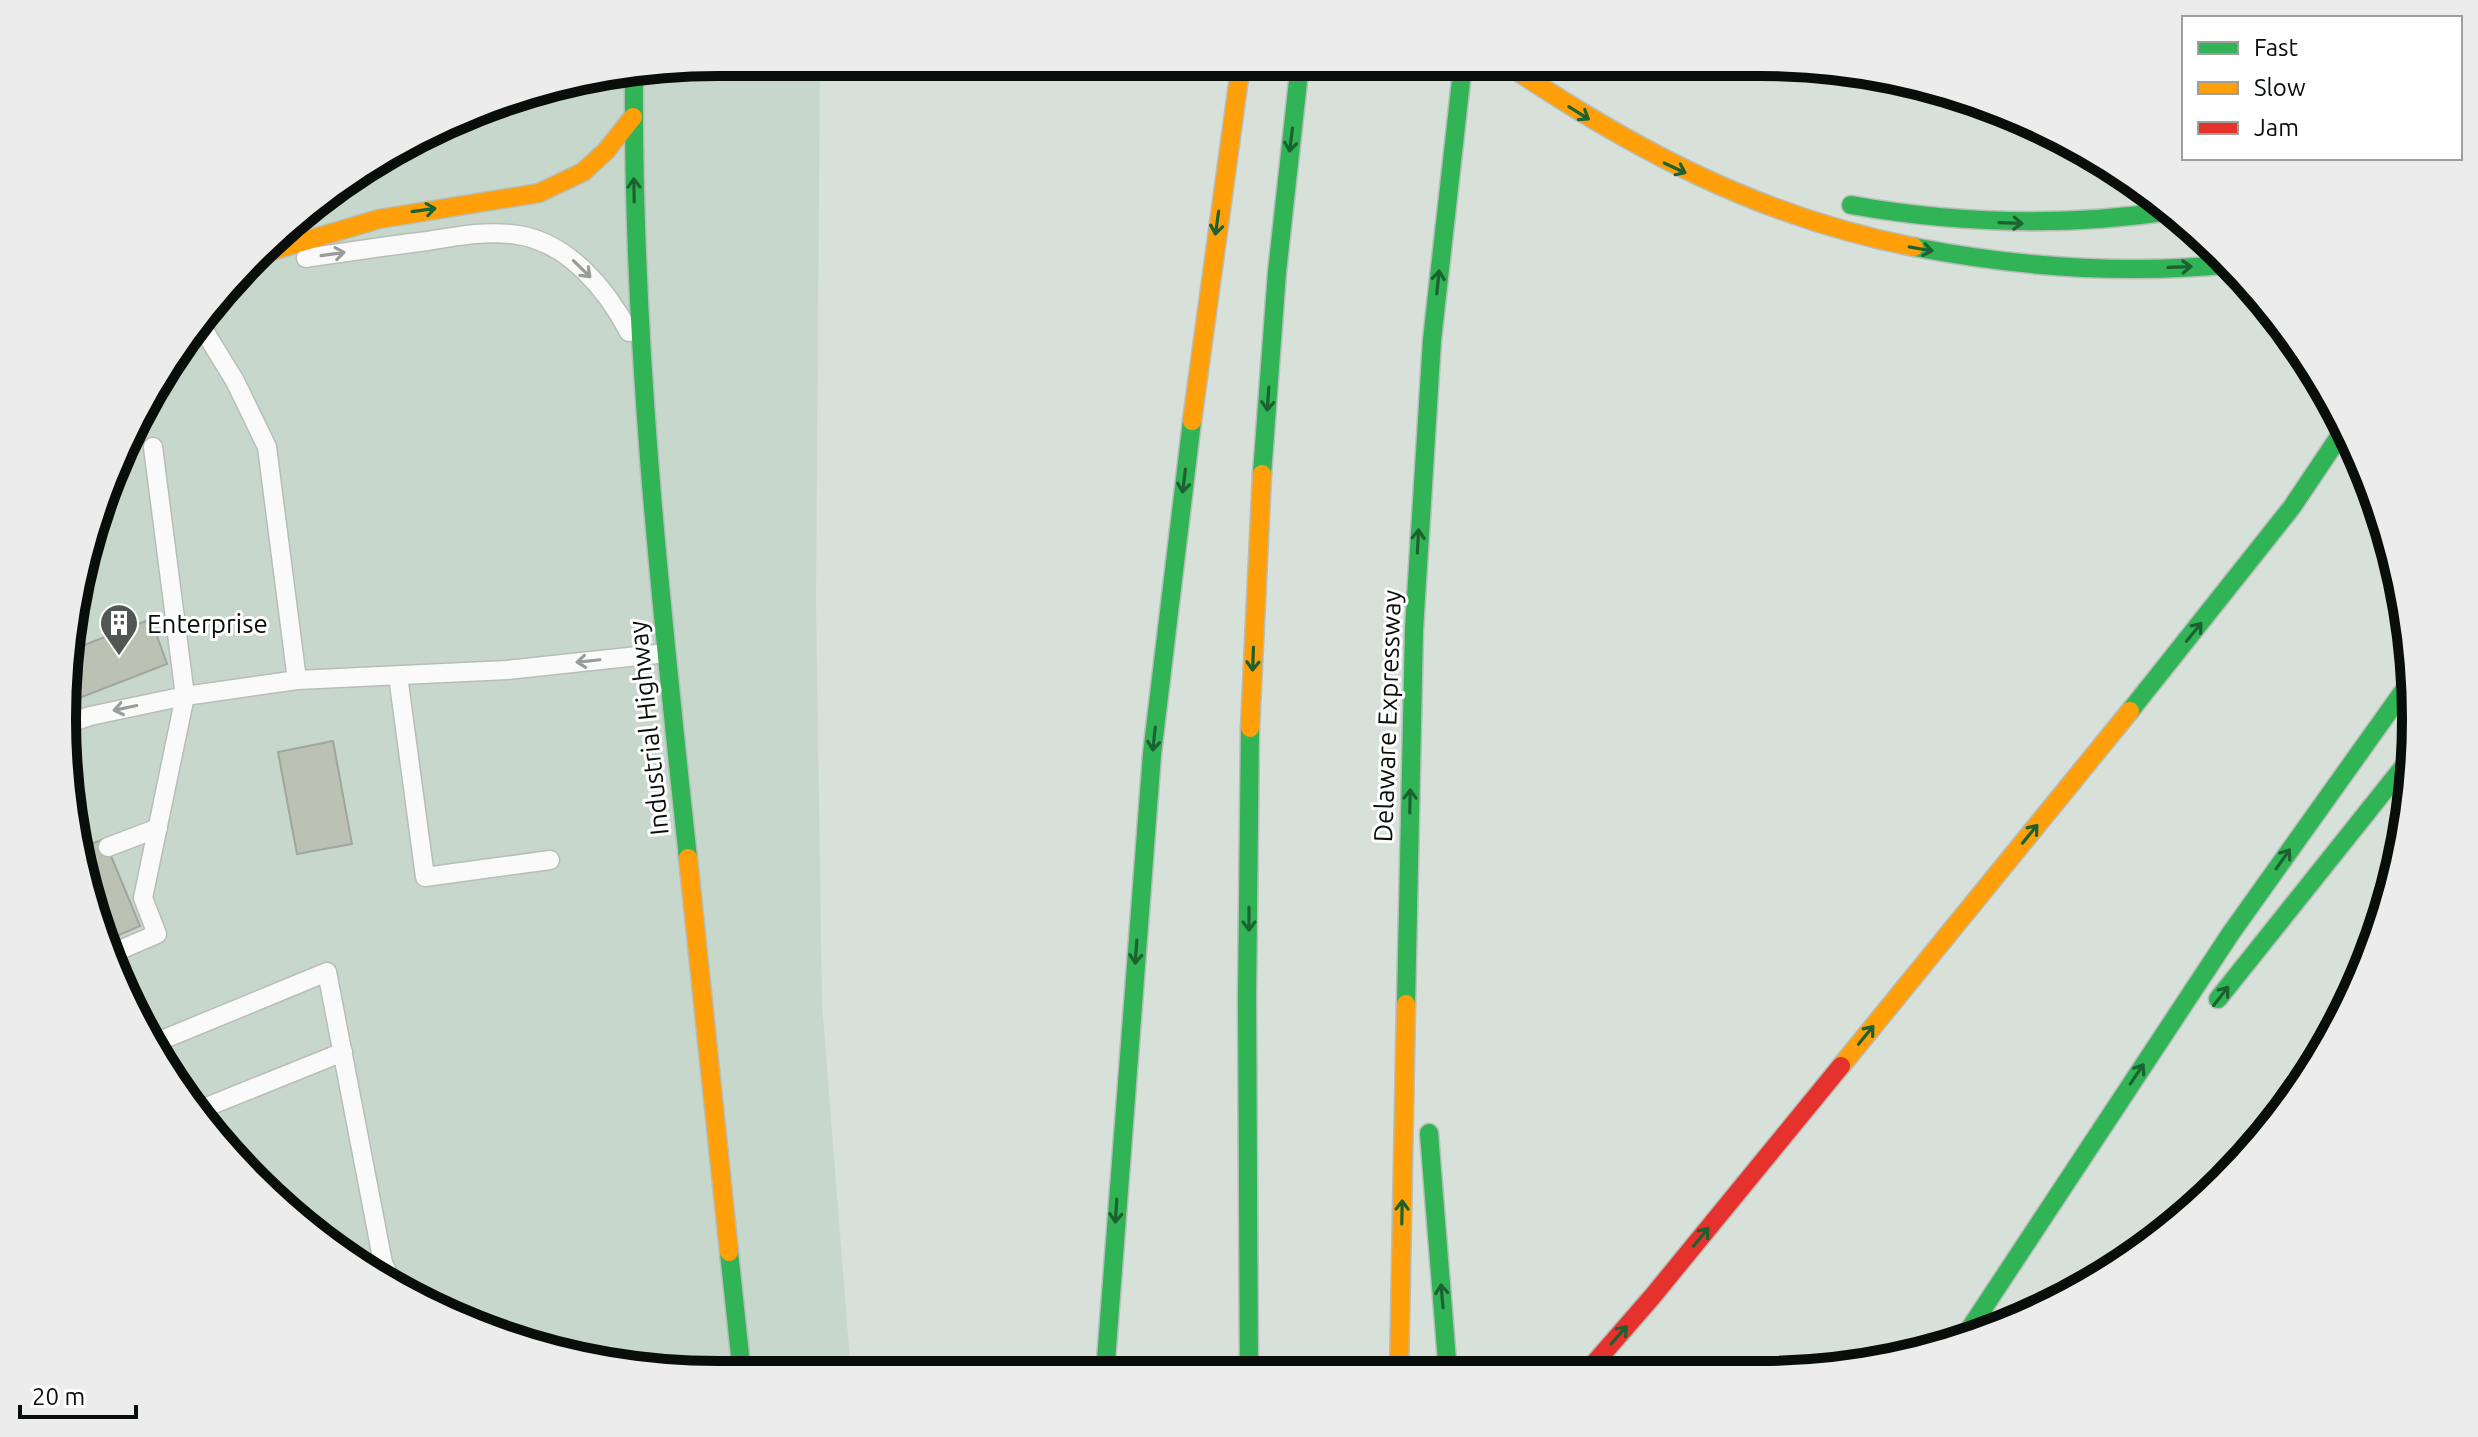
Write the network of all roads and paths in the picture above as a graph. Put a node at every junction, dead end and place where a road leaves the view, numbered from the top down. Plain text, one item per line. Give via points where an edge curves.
1 (1239, 76) edge
2 (1298, 76) edge
3 (1461, 76) edge
4 (1524, 76) edge
5 (634, 81) edge
6 (633, 117) junction
7 (1838, 203) dead end
8 (2156, 213) edge
9 (281, 248) edge
10 (264, 264) edge
11 (2214, 265) edge
12 (205, 333) edge
13 (640, 352) junction
14 (2338, 438) edge
15 (153, 447) dead end
16 (666, 653) junction
17 (398, 676) junction
18 (297, 680) junction
19 (2401, 694) edge
20 (185, 696) junction
21 (76, 721) edge
22 (2400, 771) edge
23 (158, 828) junction
24 (108, 847) dead end
25 (550, 860) dead end
26 (1409, 879) junction
27 (120, 950) edge
28 (2208, 1012) dead end
29 (162, 1040) edge
30 (343, 1052) junction
31 (1423, 1065) dead end
32 (2160, 1073) dead end
33 (207, 1107) edge
34 (1427, 1111) dead end
35 (2016, 1255) junction
36 (378, 1263) edge
37 (383, 1263) junction
38 (385, 1268) edge
39 (1972, 1325) edge
40 (741, 1361) edge
41 (1106, 1361) edge
42 (1249, 1361) edge
43 (1399, 1361) edge
44 (1447, 1361) edge
45 (1596, 1361) edge

1 -> 41 main road via 1152,754
2 -> 42 main road via 1272,339 1254,624
26 -> 3 main road, Delaware Expressway via 1421,487
4 -> 11 main road via 1660,160 1745,198 1893,244 2029,264
5 - 6 main road, Industrial Highway
9 -> 6 main road via 382,217 542,193 601,158
13 -> 6 main road, Industrial Highway
7 -> 8 main road via 1900,215 2020,223
10 -> 13 lane via 476,234 520,235 559,249 590,277
12 - 18 lane via 267,447
13 - 16 main road, Industrial Highway
45 -> 14 main road via 2205,620
15 - 20 lane
16 -> 17 lane
16 - 40 main road, Industrial Highway
17 - 18 lane
17 - 25 lane via 425,877
18 - 20 lane
35 -> 19 main road via 2231,933
20 -> 21 lane
20 - 23 lane
28 -> 22 main road
23 - 24 lane
23 - 27 lane via 143,898 157,934
26 - 31 main road
43 -> 26 main road, Delaware Expressway
29 - 30 lane via 327,972
30 - 33 lane
30 - 37 lane
32 - 35 main road
44 -> 34 main road
35 - 39 main road
36 - 37 lane
37 - 38 lane

